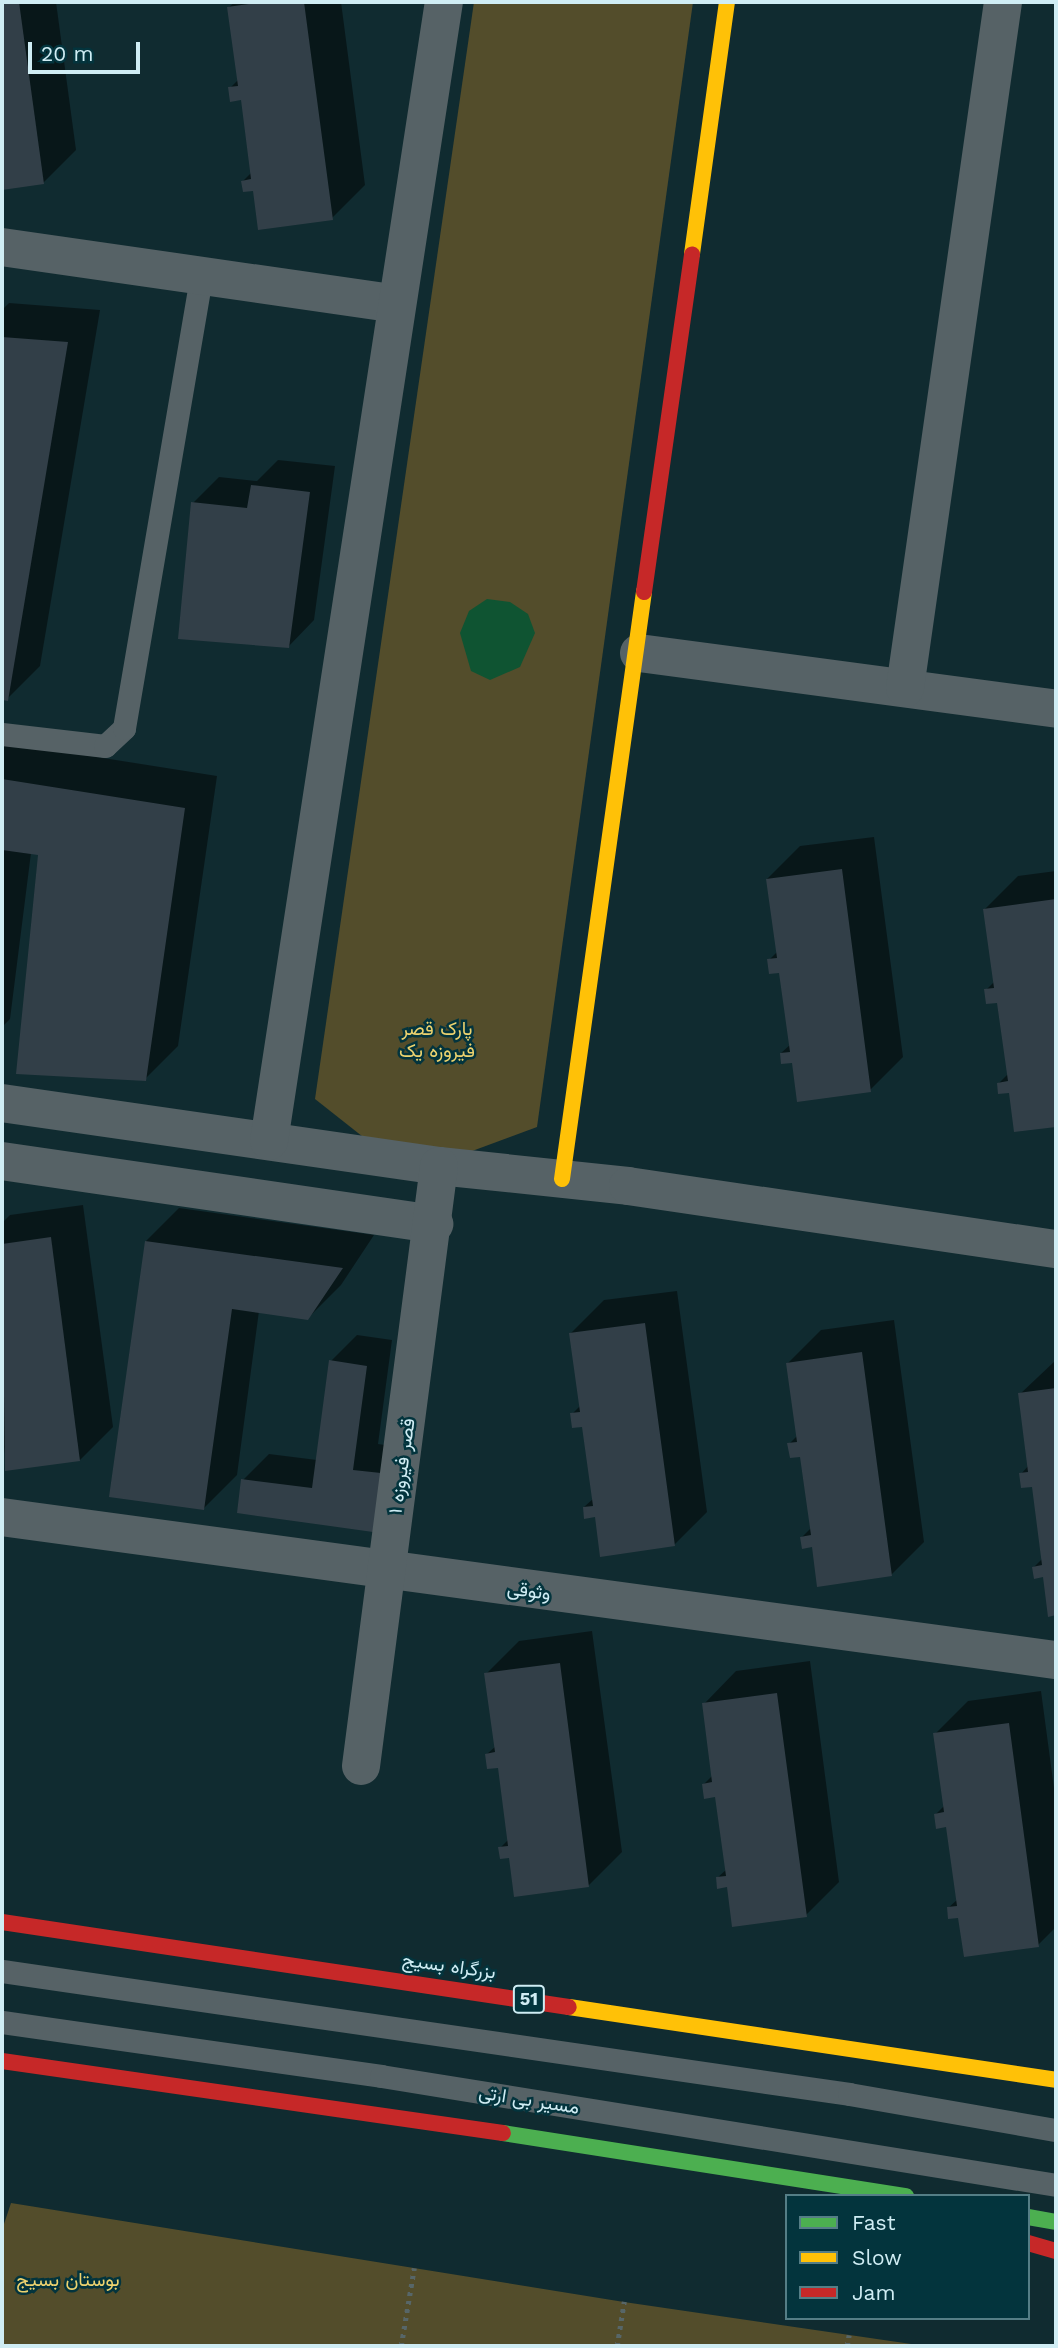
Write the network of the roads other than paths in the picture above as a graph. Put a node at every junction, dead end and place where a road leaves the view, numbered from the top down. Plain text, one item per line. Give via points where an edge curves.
1 (444, 2) edge
2 (727, 2) edge
3 (1003, 2) edge
4 (2, 247) edge
5 (201, 276) junction
6 (397, 304) junction
7 (639, 653) junction
8 (905, 688) junction
9 (1056, 709) edge
10 (2, 734) edge
11 (2, 1103) edge
12 (269, 1140) junction
13 (2, 1161) edge
14 (439, 1166) junction
15 (562, 1179) junction
16 (434, 1224) junction
17 (1056, 1249) edge
18 (2, 1517) edge
19 (388, 1573) junction
20 (1056, 1660) edge
21 (361, 1766) dead end
22 (2, 1922) edge
23 (2, 1971) edge
24 (2, 2022) edge
25 (2, 2061) edge
26 (1056, 2080) edge
27 (1056, 2130) edge
28 (760, 2170) junction
29 (1056, 2185) edge
30 (847, 2194) edge
31 (895, 2194) edge
32 (1030, 2217) edge
33 (1056, 2222) edge
34 (1030, 2244) edge
35 (1056, 2251) edge

1 - 6 street
2 - 7 main road
3 - 8 street
4 - 5 street
5 - 6 street
5 - 10 lane via 124,728 104,746
6 - 12 street
7 - 8 street
7 - 15 main road
8 - 9 street
11 - 12 street
12 - 14 street
13 - 16 street
14 - 15 street
14 - 16 street, قصر فیروزه ۱
15 - 17 street
16 - 19 street, قصر فیروزه ۱
18 - 19 street, وثوقی
19 - 20 street, وثوقی
19 - 21 street, قصر فیروزه ۱
22 - 26 main road, بزرگراه بسیج / 51
23 - 27 lane via 835,2092
24 - 29 lane, مسیر بی ارتی via 381,2076
25 - 28 main road
28 - 30 main road
28 - 31 main road
32 - 33 main road
34 - 35 main road

